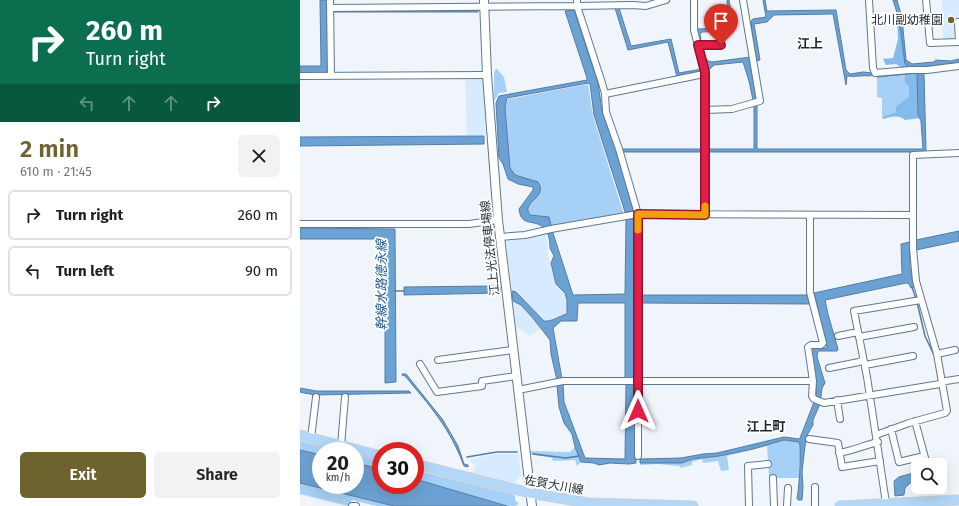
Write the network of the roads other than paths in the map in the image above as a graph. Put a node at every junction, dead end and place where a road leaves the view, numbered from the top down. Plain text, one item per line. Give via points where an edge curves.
1 (330, 0) edge
2 (666, 0) edge
3 (694, 0) edge
4 (743, 0) edge
5 (869, 0) edge
6 (926, 0) edge
7 (488, 3) edge
8 (573, 5) edge
9 (330, 8) junction
10 (958, 22) edge
11 (959, 42) edge
12 (701, 45) junction
13 (721, 45) dead end
14 (959, 66) edge
15 (704, 72) junction
16 (487, 74) junction
17 (300, 76) edge
18 (331, 76) junction
19 (605, 94) junction
20 (705, 110) junction
21 (959, 153) edge
22 (633, 215) junction
23 (705, 215) junction
24 (810, 215) junction
25 (913, 215) junction
26 (498, 220) junction
27 (300, 224) edge
28 (500, 237) junction
29 (921, 300) junction
30 (914, 327) dead end
31 (858, 334) junction
32 (838, 336) dead end
33 (514, 350) junction
34 (955, 350) dead end
35 (937, 354) junction
36 (913, 356) dead end
37 (438, 360) dead end
38 (864, 362) junction
39 (420, 364) dead end
40 (829, 368) dead end
41 (516, 376) junction
42 (959, 379) edge
43 (633, 381) junction
44 (813, 381) junction
45 (942, 383) junction
46 (518, 390) junction
47 (869, 395) junction
48 (316, 397) dead end
49 (345, 397) dead end
50 (837, 400) junction
51 (840, 419) dead end
52 (915, 421) junction
53 (891, 429) junction
54 (876, 435) junction
55 (300, 436) edge
56 (311, 438) junction
57 (809, 439) dead end
58 (326, 442) edge
59 (341, 442) edge
60 (878, 442) junction
61 (839, 452) junction
62 (638, 456) dead end
63 (924, 456) joint
64 (880, 461) junction
65 (768, 464) dead end
66 (424, 466) edge
67 (773, 478) dead end
68 (815, 487) dead end
69 (788, 488) dead end
70 (530, 493) junction
71 (959, 500) edge
72 (886, 503) junction
73 (532, 504) edge
74 (352, 506) edge
75 (356, 506) edge
76 (693, 506) edge
77 (749, 506) edge
78 (774, 506) edge
79 (787, 506) edge
80 (815, 506) edge
81 (840, 506) edge

1 - 9 street
2 - 8 street via 646,6
3 - 12 street via 694,30
4 - 20 street via 760,101 732,109
5 - 14 street via 875,72
6 - 11 street via 930,43
7 - 8 street
7 - 9 street
7 - 16 main road, 江上光法停車場線
8 - 19 street
9 - 18 street
10 - 11 street
12 - 13 street
12 - 15 street
15 - 19 street
15 - 20 street
16 - 18 street
16 - 26 main road, 江上光法停車場線
17 - 18 street
19 - 22 street via 606,112 619,149
20 - 23 street
21 - 25 street via 913,155
22 - 23 street
22 - 28 street via 525,235
22 - 43 street via 638,299
23 - 24 street
24 - 25 street
24 - 44 street via 810,292 823,343 808,347
25 - 29 street via 914,270
26 - 27 street via 469,224
26 - 28 main road, 江上光法停車場線
28 - 33 main road, 江上光法停車場線
29 - 31 street via 854,311
29 - 35 street
30 - 31 street
31 - 32 street
31 - 38 street
33 - 37 street
33 - 41 main road, 江上光法停車場線
34 - 35 street
35 - 45 street
36 - 38 street
38 - 40 street
38 - 47 street
39 - 41 street via 437,392 482,386 482,381
41 - 46 main road, 江上光法停車場線
42 - 45 street
43 - 44 street
43 - 46 street via 562,381
43 - 62 street
44 - 50 street via 814,399 822,402
45 - 47 street
45 - 52 street via 947,410 945,413
46 - 70 main road, 江上光法停車場線
47 - 50 street
47 - 54 street
48 - 56 street
49 - 59 street
50 - 51 street
52 - 53 street
52 - 63 street
53 - 54 street
53 - 63 street via 899,462
54 - 60 street
55 - 56 main road
56 - 58 main road
57 - 61 street via 838,444
60 - 61 street
60 - 64 street
61 - 64 street via 842,467
64 - 72 street
65 - 77 street via 748,466
66 - 70 main road, 佐賀大川線
67 - 78 street
68 - 80 street
69 - 79 street
70 - 73 main road, 江上光法停車場線
70 - 76 main road, 佐賀大川線 via 588,503
71 - 72 main road
72 - 81 main road
74 - 75 street

